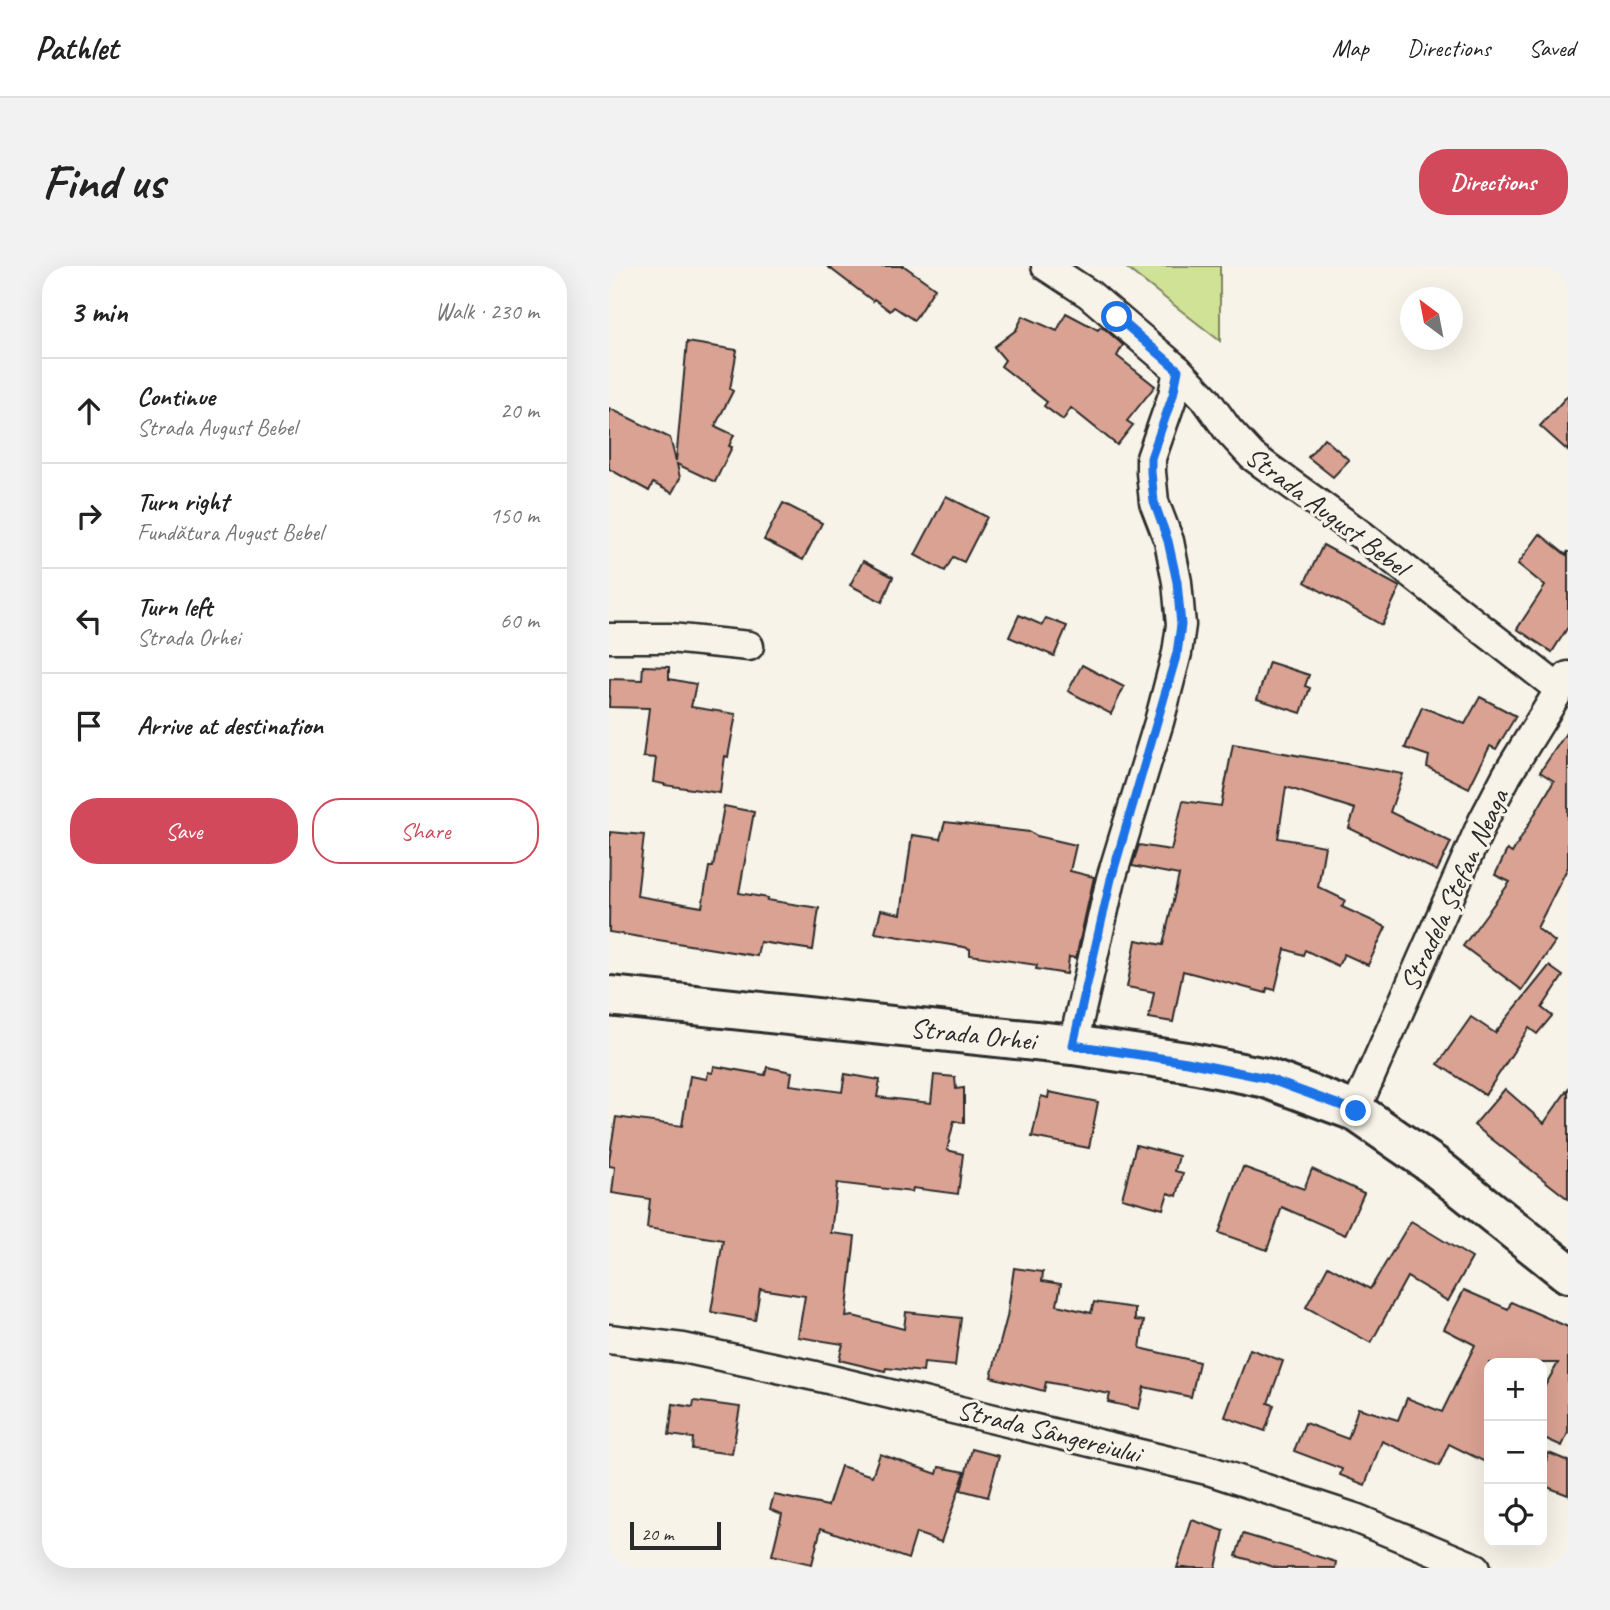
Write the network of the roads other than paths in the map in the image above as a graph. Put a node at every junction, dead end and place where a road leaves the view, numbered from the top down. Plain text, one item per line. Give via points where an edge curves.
1 (1046, 266) edge
2 (1178, 370) junction
3 (609, 638) edge
4 (749, 646) dead end
5 (1564, 683) edge
6 (609, 996) edge
7 (1073, 1045) junction
8 (1356, 1111) junction
9 (1568, 1273) edge
10 (609, 1339) edge
11 (1476, 1568) edge

1 - 2 street, Strada August Bebel via 1089,294
2 - 5 street, Strada August Bebel via 1252,456
2 - 7 street via 1151,465 1154,502 1177,582 1181,625 1177,653 1111,879
3 - 4 street
5 - 8 street, Stradela Ștefan Neaga via 1483,821
6 - 7 street, Strada Orhei
7 - 8 street, Strada Orhei via 1266,1078
8 - 9 street, Strada Orhei via 1433,1165
10 - 11 street, Strada Sângereiului via 683,1348 815,1376 1198,1468 1355,1518

